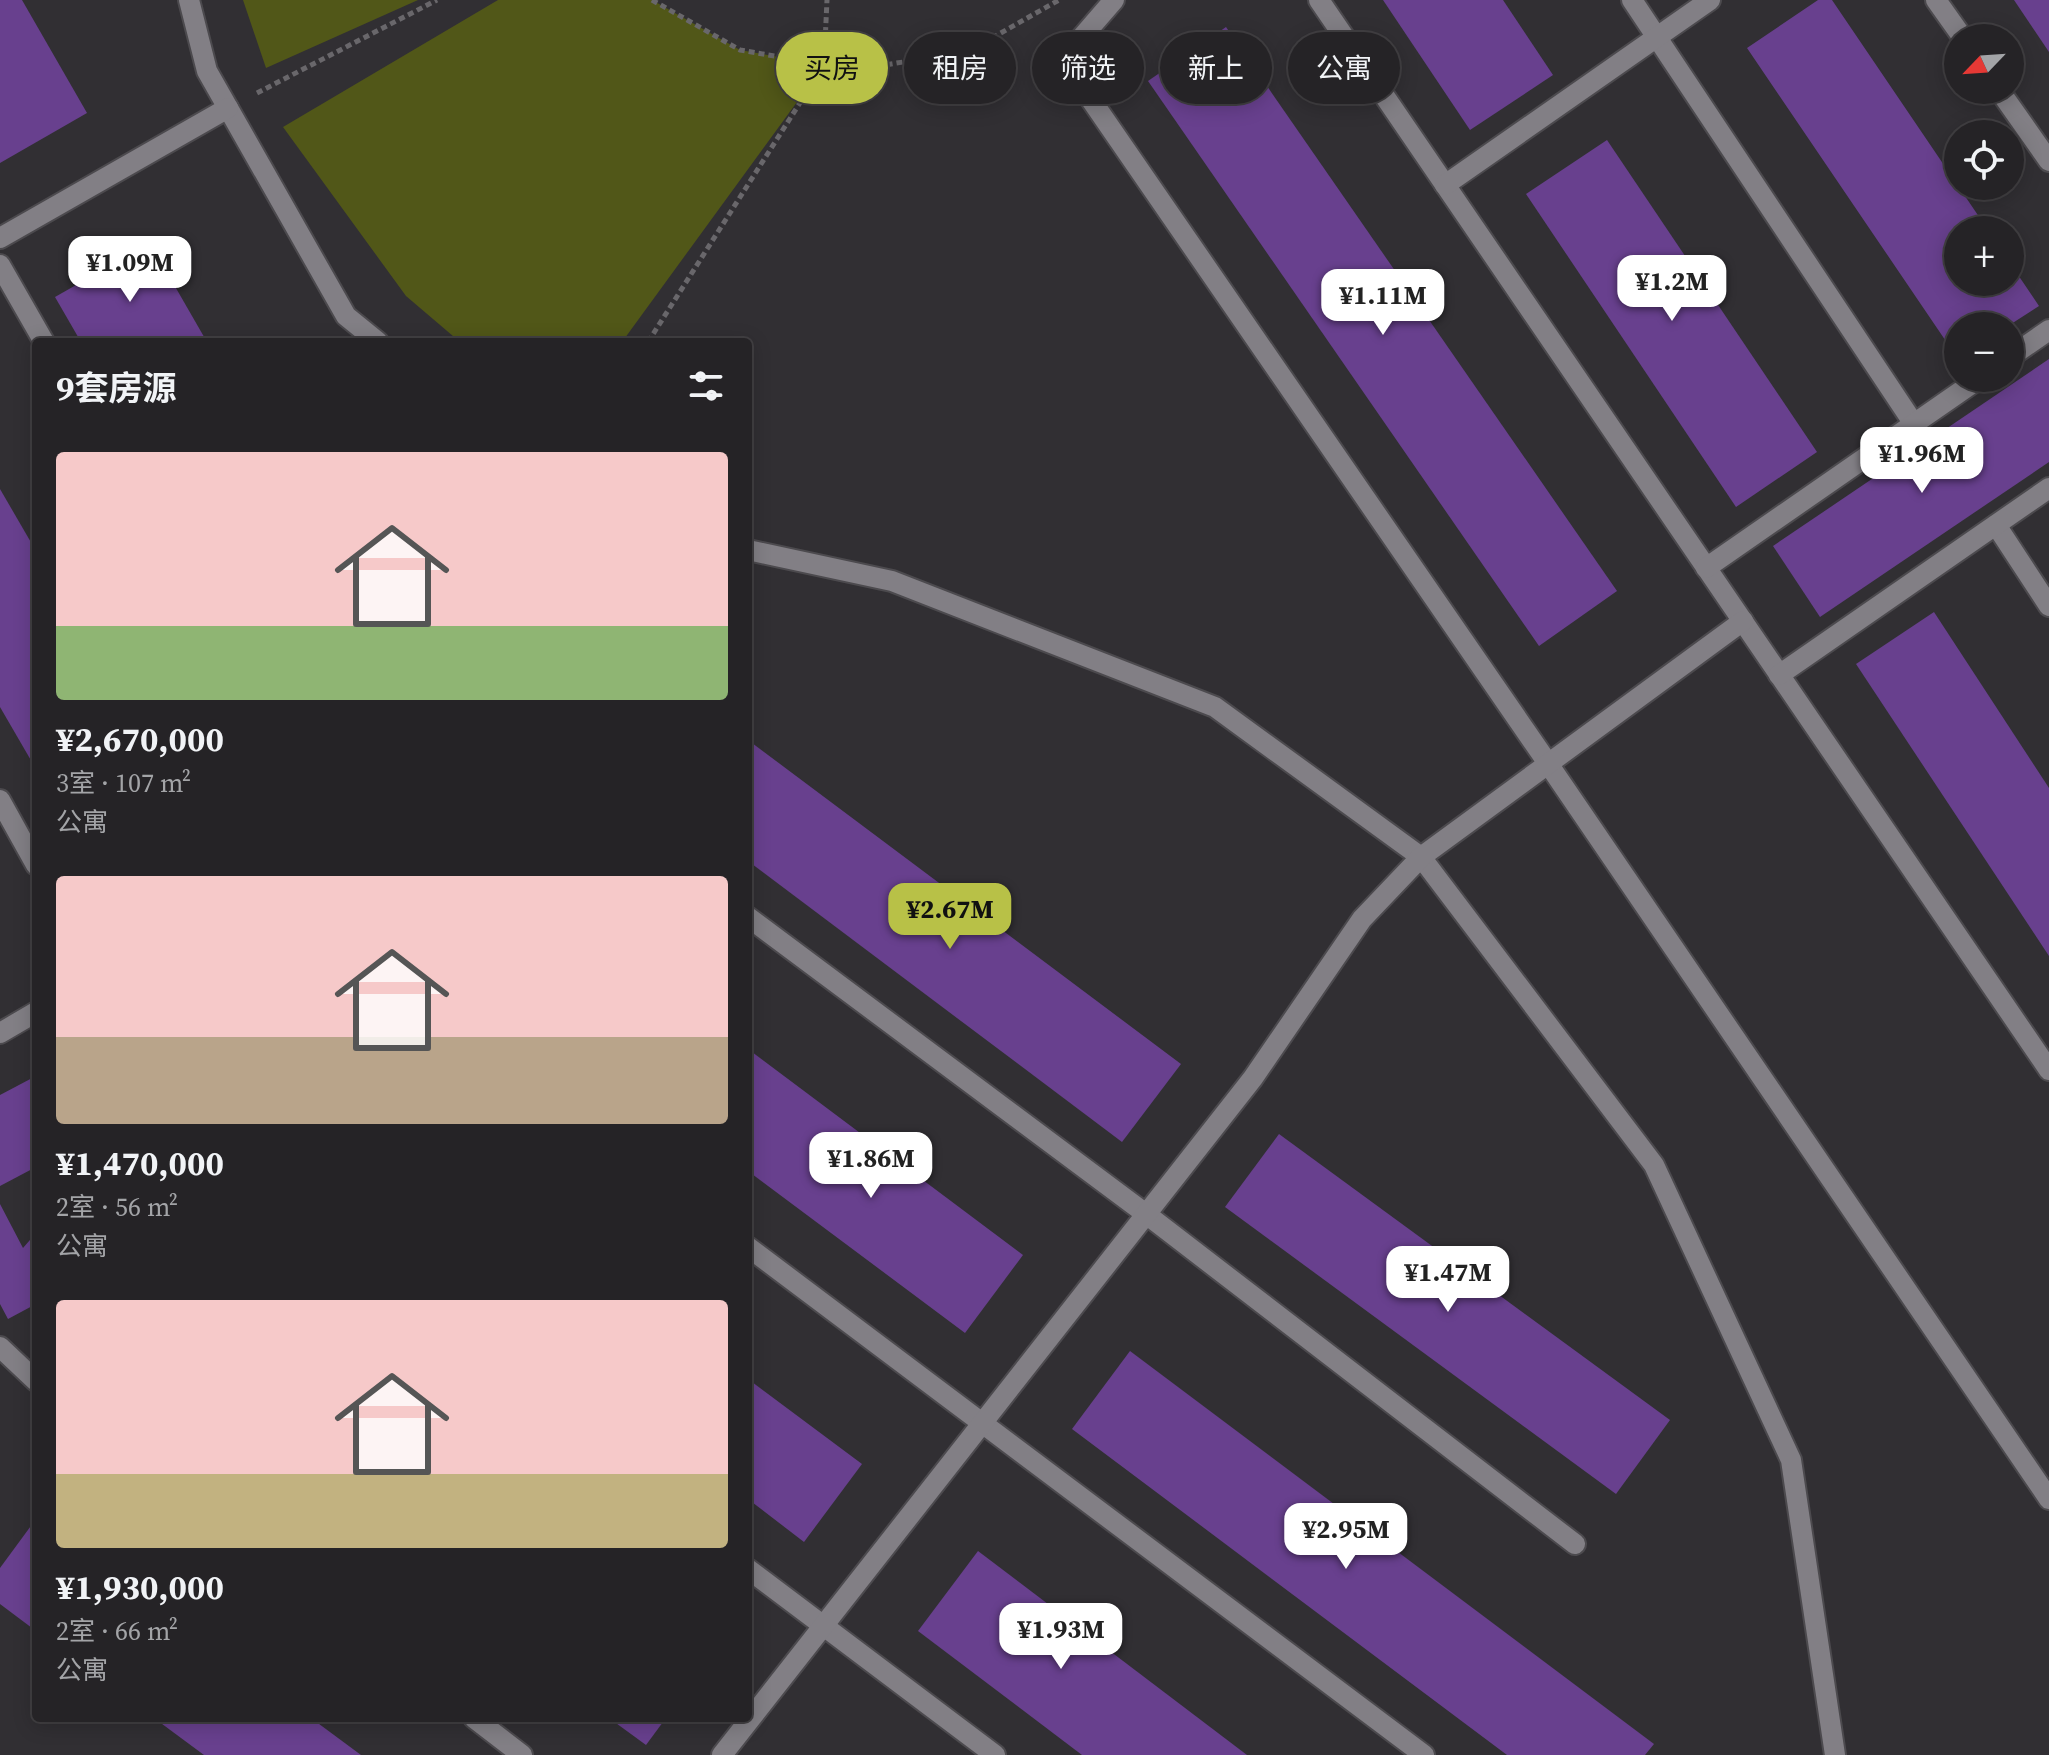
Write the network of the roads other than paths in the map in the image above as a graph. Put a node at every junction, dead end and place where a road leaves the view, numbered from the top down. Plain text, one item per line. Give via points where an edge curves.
1 (189, 0) edge
2 (1114, 0) edge
3 (1319, 0) edge
4 (1632, 0) edge
5 (1710, 0) edge
6 (1936, 0) edge
7 (1953, 24) edge
8 (1657, 37) junction
9 (2009, 104) edge
10 (228, 108) junction
11 (2049, 161) edge
12 (1445, 185) junction
13 (0, 238) edge
14 (0, 265) edge
15 (2049, 330) edge
16 (42, 338) edge
17 (373, 338) edge
18 (2024, 347) edge
19 (1960, 392) edge
20 (1914, 424) junction
21 (2049, 488) edge
22 (1996, 525) junction
23 (752, 551) edge
24 (1706, 568) junction
25 (2049, 606) edge
26 (1743, 621) junction
27 (1779, 675) junction
28 (1547, 762) junction
29 (0, 800) edge
30 (1421, 857) junction
31 (32, 858) edge
32 (752, 920) edge
33 (32, 1014) edge
34 (0, 1033) edge
35 (2041, 1042) edge
36 (2049, 1070) edge
37 (1146, 1214) junction
38 (752, 1250) edge
39 (0, 1347) edge
40 (32, 1377) edge
41 (981, 1424) junction
42 (2049, 1499) edge
43 (1575, 1544) dead end
44 (752, 1572) edge
45 (823, 1626) junction
46 (752, 1717) edge
47 (479, 1722) edge
48 (748, 1722) edge
49 (522, 1755) edge
50 (722, 1755) edge
51 (995, 1755) edge
52 (1424, 1755) edge
53 (1835, 1755) edge

1 - 10 street via 207,71
2 - 28 street via 1063,59
3 - 12 street
4 - 8 street
5 - 8 street
6 - 7 street
8 - 12 street
8 - 20 street
9 - 11 street
10 - 13 street
10 - 17 street via 346,316
12 - 24 street
14 - 16 street
15 - 18 street
19 - 20 street
20 - 24 street
21 - 22 street
22 - 25 street
22 - 27 street
23 - 30 street via 892,581 1215,707
24 - 26 street
26 - 27 street
26 - 28 street
27 - 35 street
28 - 30 street
28 - 42 street
29 - 31 street
30 - 37 street via 1362,919 1253,1078
30 - 53 street via 1654,1165 1791,1460
32 - 37 street
33 - 34 street
35 - 36 street
37 - 41 street
37 - 43 street
38 - 41 street
39 - 40 street
41 - 45 street
41 - 52 street
44 - 45 street
45 - 46 street
45 - 51 street
47 - 49 street
48 - 50 street

